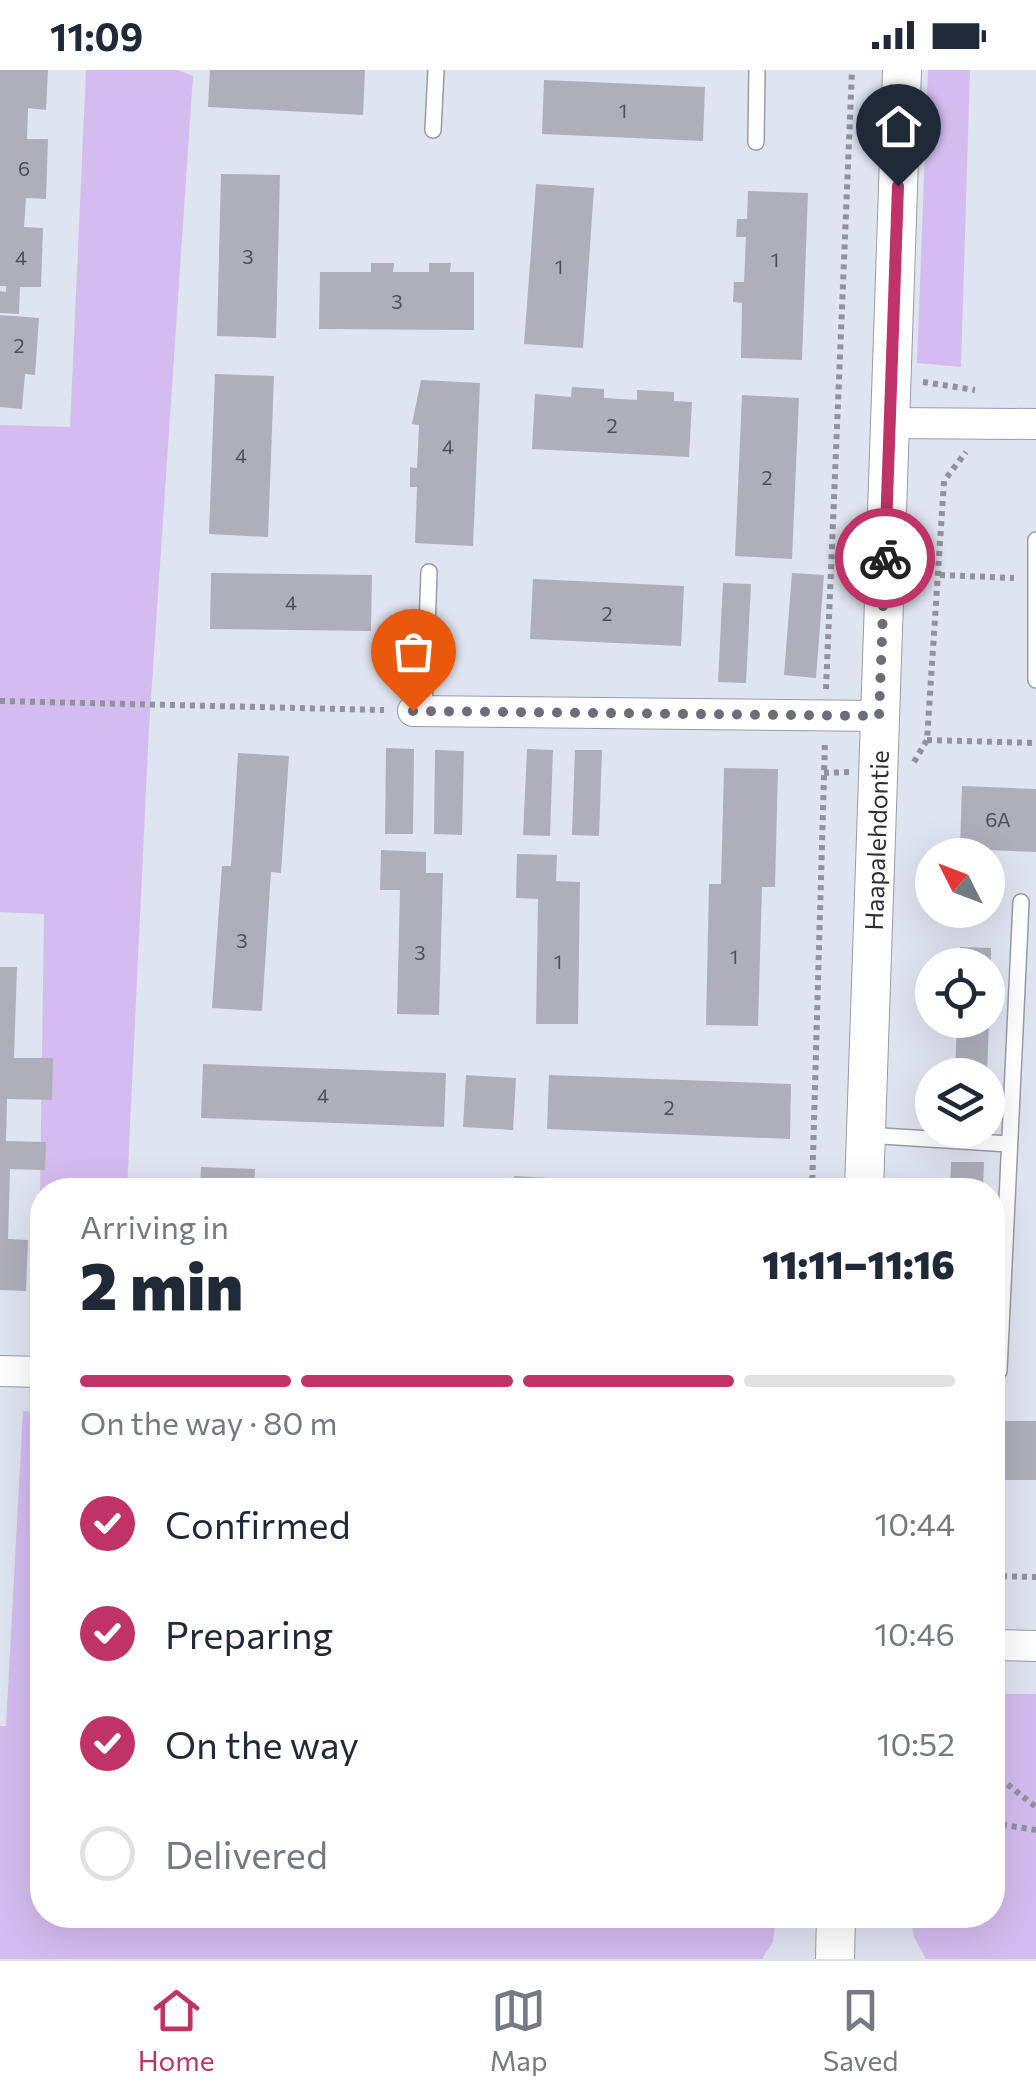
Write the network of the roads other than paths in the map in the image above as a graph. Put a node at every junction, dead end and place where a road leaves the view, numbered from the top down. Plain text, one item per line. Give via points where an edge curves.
1 (436, 70) edge
2 (756, 70) edge
3 (902, 70) edge
4 (433, 130) dead end
5 (756, 142) dead end
6 (891, 423) junction
7 (1036, 424) edge
8 (1036, 540) edge
9 (430, 572) dead end
10 (1034, 580) edge
11 (1036, 680) edge
12 (418, 711) joint
13 (879, 716) junction
14 (1021, 902) dead end
15 (866, 1136) junction
16 (1009, 1144) junction
17 (864, 1178) edge
18 (1005, 1235) edge
19 (0, 1371) edge
20 (30, 1372) edge
21 (1005, 1645) edge
22 (1036, 1646) edge
23 (836, 1928) edge
24 (835, 1959) edge

1 - 4 lane
2 - 5 lane
3 - 6 street, Haapalehdontie
6 - 7 street
6 - 13 street, Haapalehdontie
8 - 10 lane
9 - 12 lane
10 - 11 lane
12 - 13 street
13 - 15 street, Haapalehdontie
14 - 16 lane
15 - 16 lane
15 - 17 street, Haapalehdontie
16 - 18 lane
19 - 20 street
21 - 22 street
23 - 24 street

